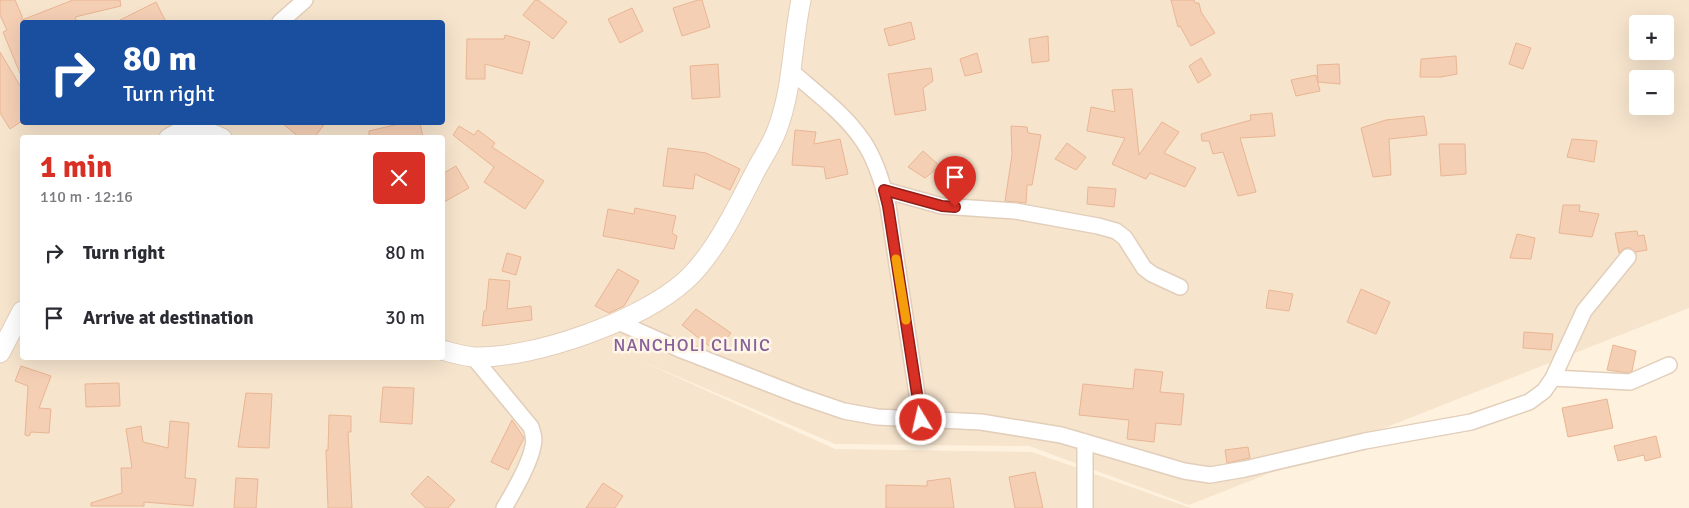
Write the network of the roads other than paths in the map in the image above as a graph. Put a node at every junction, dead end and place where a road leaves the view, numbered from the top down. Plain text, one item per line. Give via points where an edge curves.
1 (305, 0) edge
2 (801, 0) edge
3 (282, 20) edge
4 (791, 71) junction
5 (194, 125) edge
6 (174, 135) edge
7 (216, 135) edge
8 (884, 190) junction
9 (1628, 257) dead end
10 (1180, 287) dead end
11 (20, 315) edge
12 (618, 322) junction
13 (445, 351) edge
14 (0, 353) edge
15 (474, 358) junction
16 (1669, 366) dead end
17 (1553, 378) junction
18 (921, 420) junction
19 (1085, 442) junction
20 (504, 508) edge
21 (1085, 508) edge

1 - 3 street
2 - 4 street
4 - 8 street via 837,110 863,141
4 - 12 street via 777,130 741,200 708,254 685,280 658,300
5 - 6 street
5 - 7 street
8 - 10 street via 942,206 1015,210 1116,231 1125,238 1144,268
8 - 18 street
9 - 17 street via 1584,311
11 - 14 street
12 - 15 street via 524,353
12 - 18 street via 679,349 844,411 877,418
13 - 15 street
15 - 20 street via 531,427 534,435 534,447
16 - 17 street via 1630,382
17 - 19 street via 1544,391 1529,402 1471,422 1210,475 1184,471
18 - 19 street via 982,422
19 - 21 street

